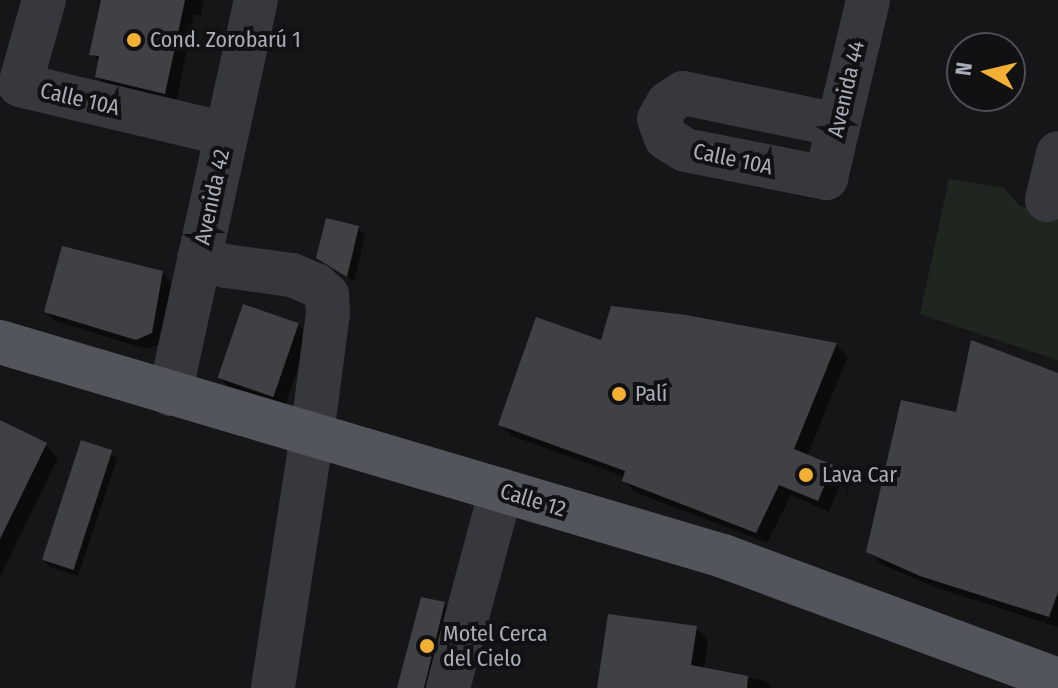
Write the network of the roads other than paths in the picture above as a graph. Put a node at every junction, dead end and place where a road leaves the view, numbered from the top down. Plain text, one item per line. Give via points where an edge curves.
1 (44, 0) edge
2 (256, 0) edge
3 (868, 0) edge
4 (838, 125) junction
5 (225, 134) junction
6 (1058, 153) edge
7 (826, 178) joint
8 (1047, 200) dead end
9 (199, 258) junction
10 (0, 342) edge
11 (170, 394) junction
12 (312, 435) junction
13 (501, 490) junction
14 (1050, 682) edge
15 (273, 688) edge
16 (448, 688) edge

1 - 5 street, Calle 10A via 20,85
2 - 5 street, Avenida 42
3 - 4 street, Avenida 44
4 - 7 street, Avenida 44
4 - 7 street, Calle 10A via 683,93 668,103 659,119 666,138 685,150
5 - 9 street, Avenida 42
6 - 8 street
9 - 11 street, Avenida 42
9 - 12 street via 292,275 327,295
10 - 11 main road, Calle 12
11 - 12 main road, Calle 12
12 - 13 main road, Calle 12
12 - 15 street
13 - 14 main road, Calle 12 via 723,556
13 - 16 street

